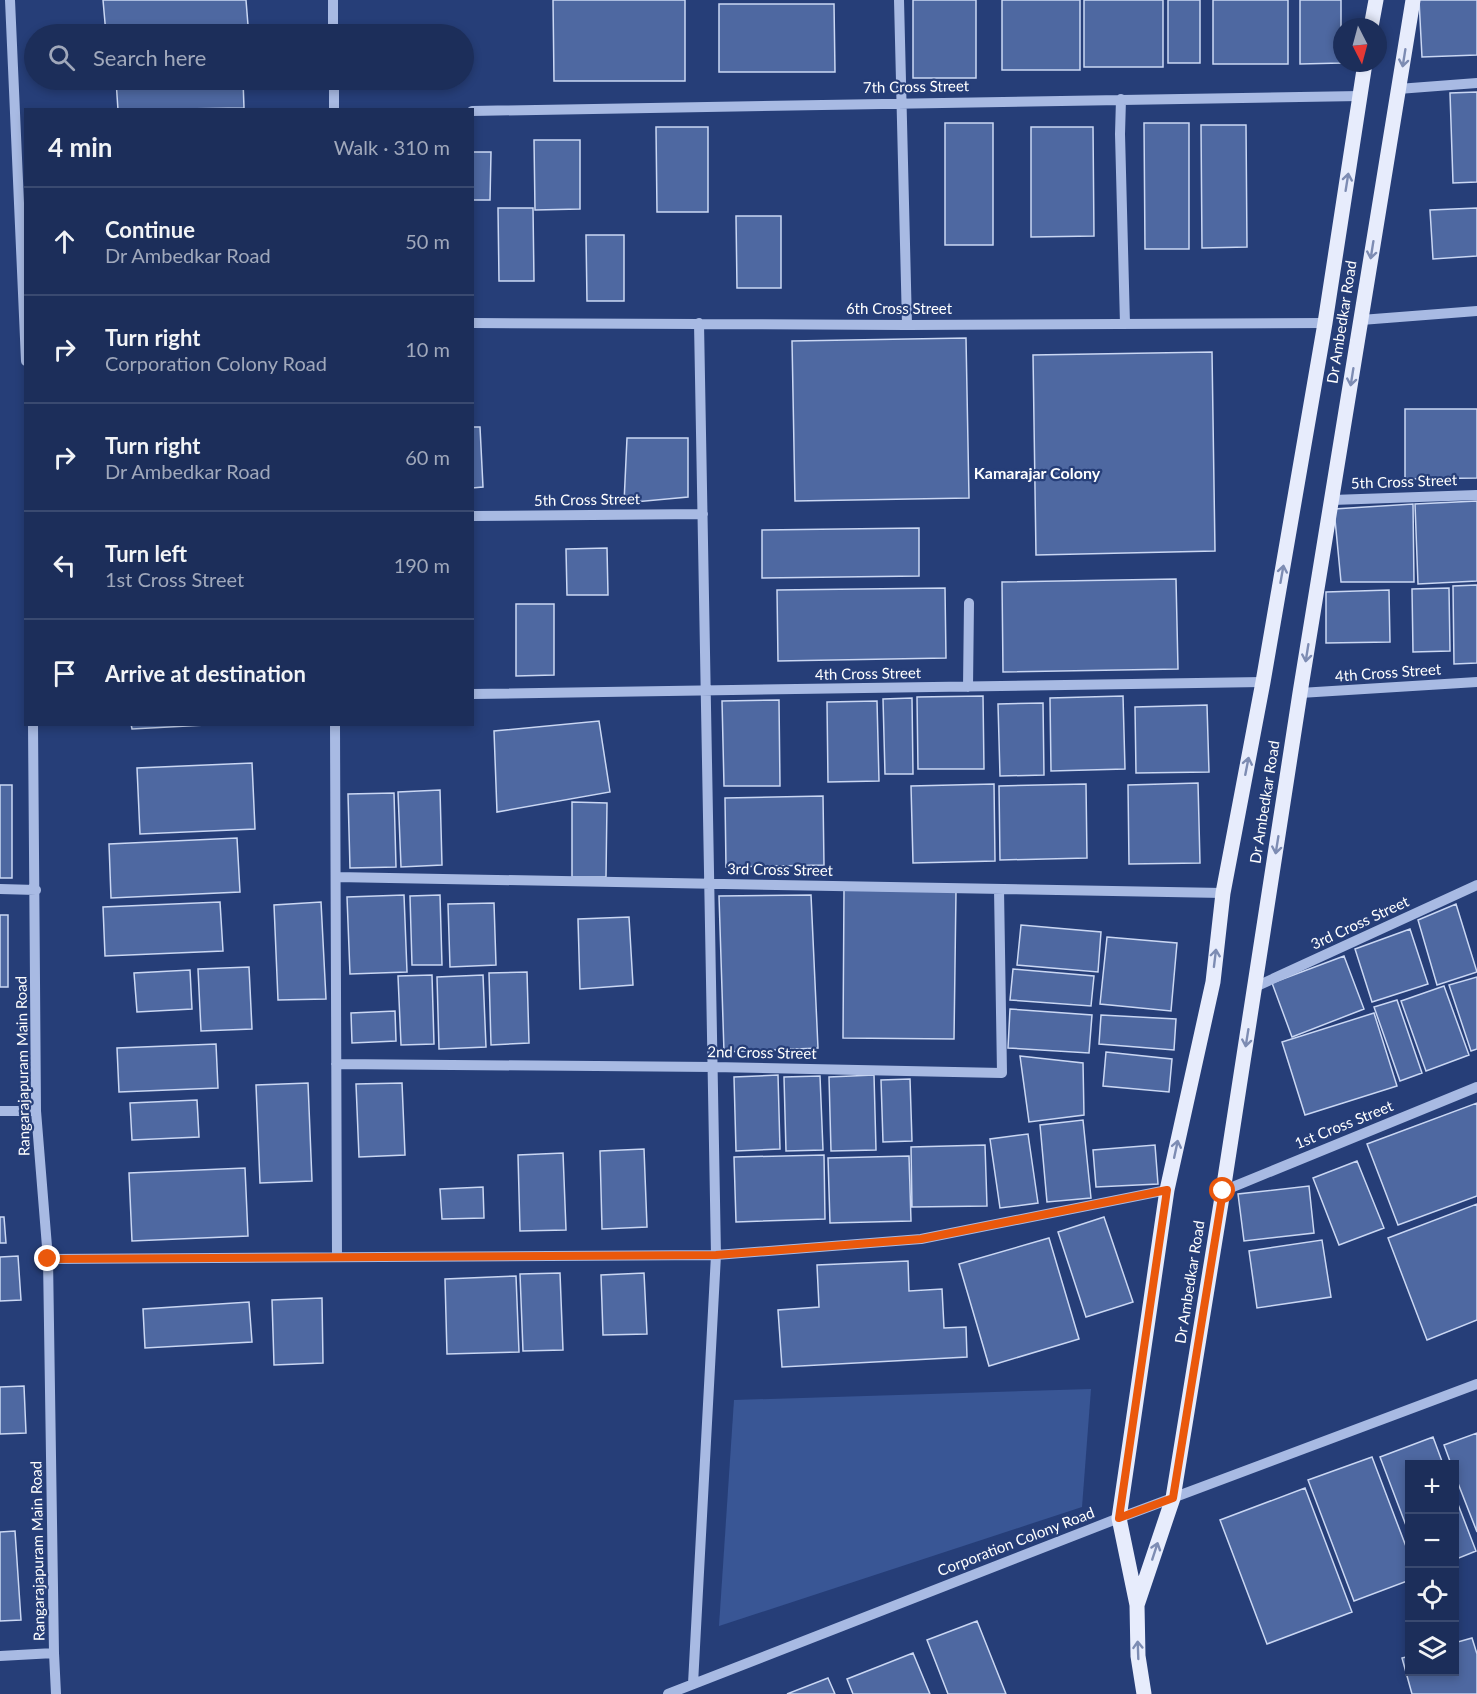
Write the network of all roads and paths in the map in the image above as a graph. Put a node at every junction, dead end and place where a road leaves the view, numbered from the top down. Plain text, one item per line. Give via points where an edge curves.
1 (10, 0) edge
2 (333, 0) edge
3 (899, 0) edge
4 (1376, 0) edge
5 (1413, 0) edge
6 (1373, 18) edge
7 (333, 24) edge
8 (1364, 72) edge
9 (1477, 83) edge
10 (1398, 89) junction
11 (334, 90) edge
12 (1360, 96) junction
13 (1121, 99) junction
14 (901, 102) junction
15 (334, 108) edge
16 (474, 111) edge
17 (24, 302) edge
18 (1477, 311) edge
19 (1361, 320) junction
20 (474, 323) edge
21 (699, 323) junction
22 (1325, 323) junction
23 (1125, 324) junction
24 (907, 325) junction
25 (1477, 495) edge
26 (1332, 500) junction
27 (703, 514) junction
28 (474, 516) edge
29 (969, 603) dead end
30 (1263, 682) junction
31 (1477, 682) edge
32 (968, 687) junction
33 (706, 692) junction
34 (1300, 693) junction
35 (474, 694) edge
36 (33, 726) edge
37 (335, 726) edge
38 (336, 877) junction
39 (710, 884) junction
40 (1477, 885) edge
41 (0, 889) edge
42 (999, 889) junction
43 (36, 890) junction
44 (1223, 893) junction
45 (1255, 987) junction
46 (336, 1064) junction
47 (713, 1067) junction
48 (1477, 1087) edge
49 (36, 1110) junction
50 (0, 1111) edge
51 (1167, 1190) junction
52 (1223, 1191) junction
53 (716, 1255) junction
54 (337, 1257) junction
55 (48, 1259) junction
56 (1477, 1384) edge
57 (1173, 1498) junction
58 (1119, 1518) junction
59 (1137, 1605) junction
60 (54, 1653) junction
61 (0, 1656) edge
62 (693, 1684) junction
63 (56, 1694) edge
64 (669, 1694) edge
65 (1144, 1694) edge

1 - 17 street
2 - 7 street
3 - 14 street
4 - 6 main road
5 -> 10 main road, Dr Ambedkar Road
8 - 12 main road, Dr Ambedkar Road
9 - 10 street
10 -> 19 main road, Dr Ambedkar Road
11 - 15 street
12 - 13 street, 7th Cross Street
22 -> 12 main road, Dr Ambedkar Road
13 - 14 street, 7th Cross Street
13 - 23 street
14 - 16 street, 7th Cross Street
14 - 24 street
18 - 19 street
19 -> 26 main road, Dr Ambedkar Road
20 - 21 street, 6th Cross Street
21 - 24 street, 6th Cross Street
21 - 27 street
22 - 23 street, 6th Cross Street
30 -> 22 main road, Dr Ambedkar Road
23 - 24 street, 6th Cross Street
25 - 26 street, 5th Cross Street
26 -> 34 main road, Dr Ambedkar Road
27 - 28 street, 5th Cross Street
27 - 33 street
29 - 32 street
30 - 32 street, 4th Cross Street
44 -> 30 main road, Dr Ambedkar Road
31 - 34 street, 4th Cross Street
32 - 33 street, 4th Cross Street
33 - 35 street, 4th Cross Street
33 - 39 street
34 -> 45 main road, Dr Ambedkar Road
36 - 43 street, Rangarajapuram Main Road
37 - 38 street
38 - 39 street, 3rd Cross Street
38 - 46 street
39 - 42 street, 3rd Cross Street
39 - 47 street
40 - 45 street, 3rd Cross Street
41 - 43 street
42 - 44 street, 3rd Cross Street
42 - 47 street, 2nd Cross Street via 1002,1073
43 - 49 street, Rangarajapuram Main Road
51 -> 44 main road, Dr Ambedkar Road via 1213,981
45 -> 52 main road, Dr Ambedkar Road
46 - 47 street, 2nd Cross Street
46 - 54 street
47 - 53 street
48 - 52 street, 1st Cross Street
49 - 50 street
49 - 55 street, Rangarajapuram Main Road
51 - 53 street via 921,1239
51 - 58 main road, Dr Ambedkar Road
52 - 57 main road, Dr Ambedkar Road
53 - 54 street
53 - 62 street
54 - 55 street
55 - 60 street, Rangarajapuram Main Road
56 - 57 street, Corporation Colony Road
57 - 58 street, Corporation Colony Road
59 -> 57 main road, Dr Ambedkar Road
58 - 59 main road, Dr Ambedkar Road
58 - 62 street, Corporation Colony Road
65 -> 59 main road, Dr Ambedkar Road via 1138,1656
60 - 61 street
60 - 63 street, Rangarajapuram Main Road
62 - 64 street, Corporation Colony Road

